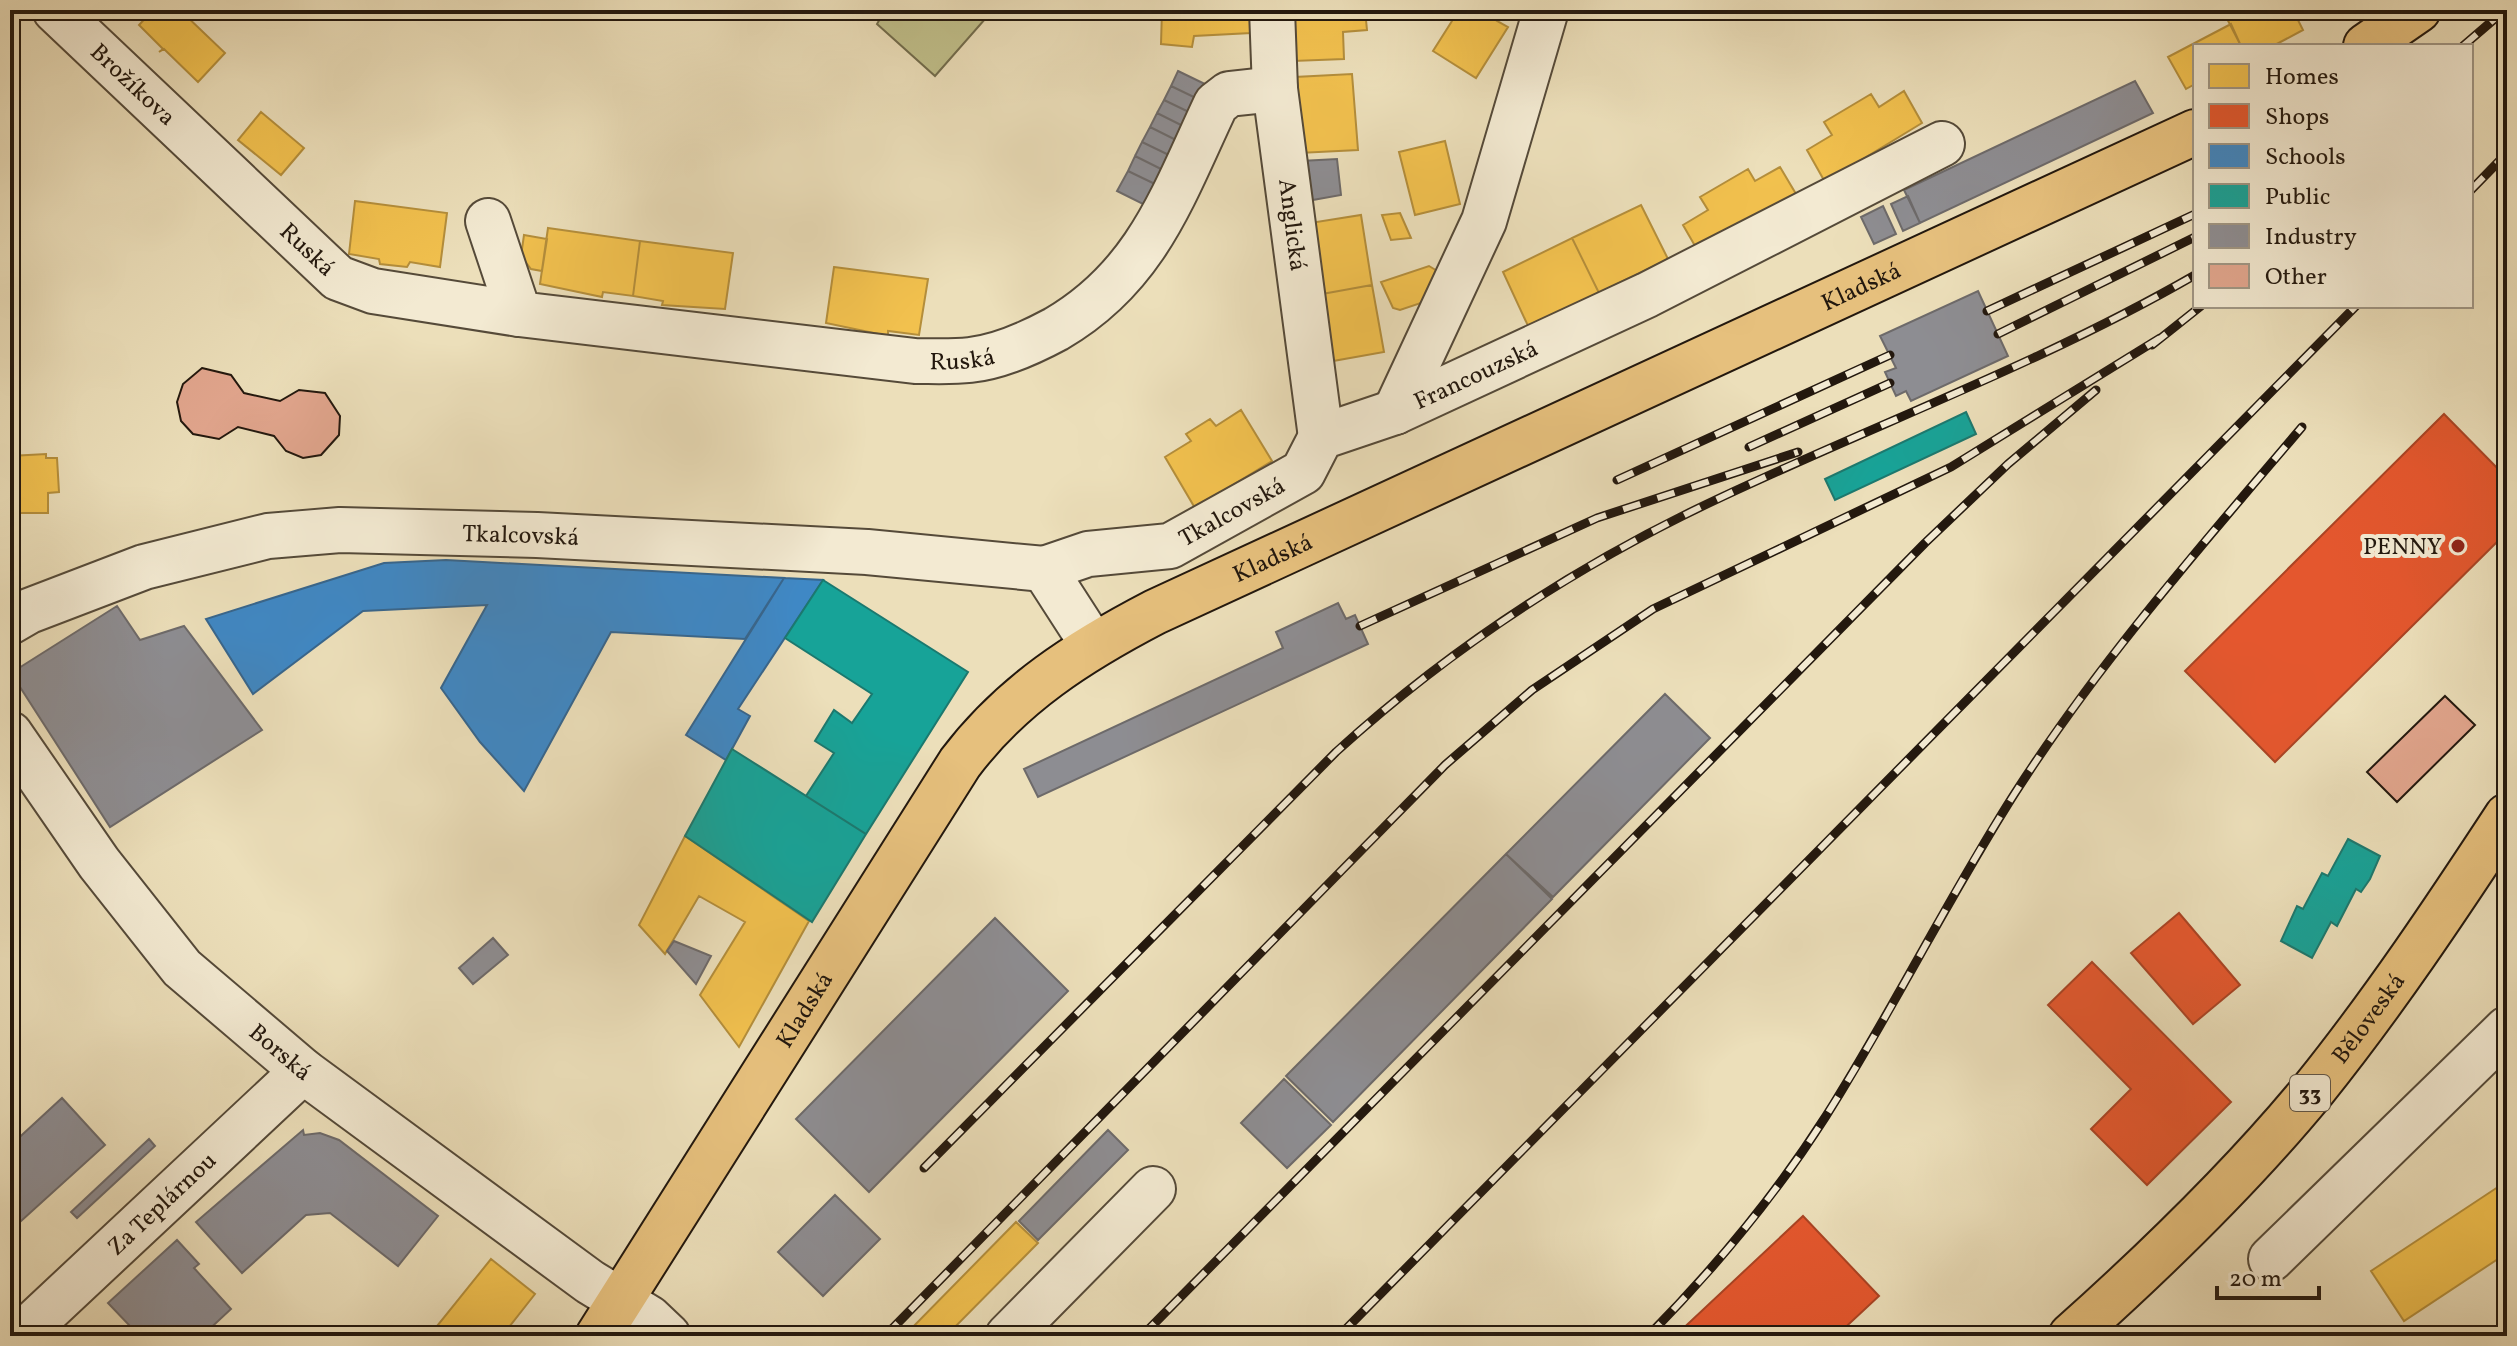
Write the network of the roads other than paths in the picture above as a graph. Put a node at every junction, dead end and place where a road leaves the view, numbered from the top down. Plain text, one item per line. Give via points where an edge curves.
1 (55, 10) edge
2 (1272, 10) edge
3 (1546, 10) edge
4 (2418, 10) edge
5 (2369, 44) edge
6 (1275, 89) junction
7 (2193, 133) edge
8 (1942, 144) dead end
9 (210, 159) joint
10 (488, 221) dead end
11 (519, 314) junction
12 (1395, 412) junction
13 (1321, 437) junction
14 (1044, 569) junction
15 (10, 622) edge
16 (1093, 645) junction
17 (10, 734) edge
18 (2507, 816) edge
19 (2507, 1029) edge
20 (303, 1071) junction
21 (1153, 1189) dead end
22 (2271, 1259) dead end
23 (633, 1322) edge
24 (20, 1336) edge
25 (1008, 1336) edge
26 (2071, 1336) edge

1 - 9 street, Brožíkova
2 - 6 street, Anglická
3 - 12 street, Francouzská via 1484,221
4 - 5 main road
6 - 11 street, Ruská via 1229,94 1216,104 1144,247 1107,294 1043,336 1001,353 971,360 915,361
6 - 13 street, Anglická
7 - 16 main road, Kladská
8 - 12 street, Francouzská via 1647,295
9 - 11 street, Ruská via 338,278 373,291
10 - 11 street
12 - 13 street
13 - 14 street, Tkalcovská via 1303,472 1170,546 1088,554
14 - 15 street, Tkalcovská via 867,552 340,530 268,536 144,567
14 - 16 street
16 - 23 main road, Kladská via 1028,689 960,763
17 - 20 street, Borská via 99,863 182,968
18 - 26 main road, Běloveská / 33 via 2313,1090 2185,1229
19 - 22 street
20 - 23 street, Borská
20 - 24 street, Za Teplárnou
21 - 25 street

